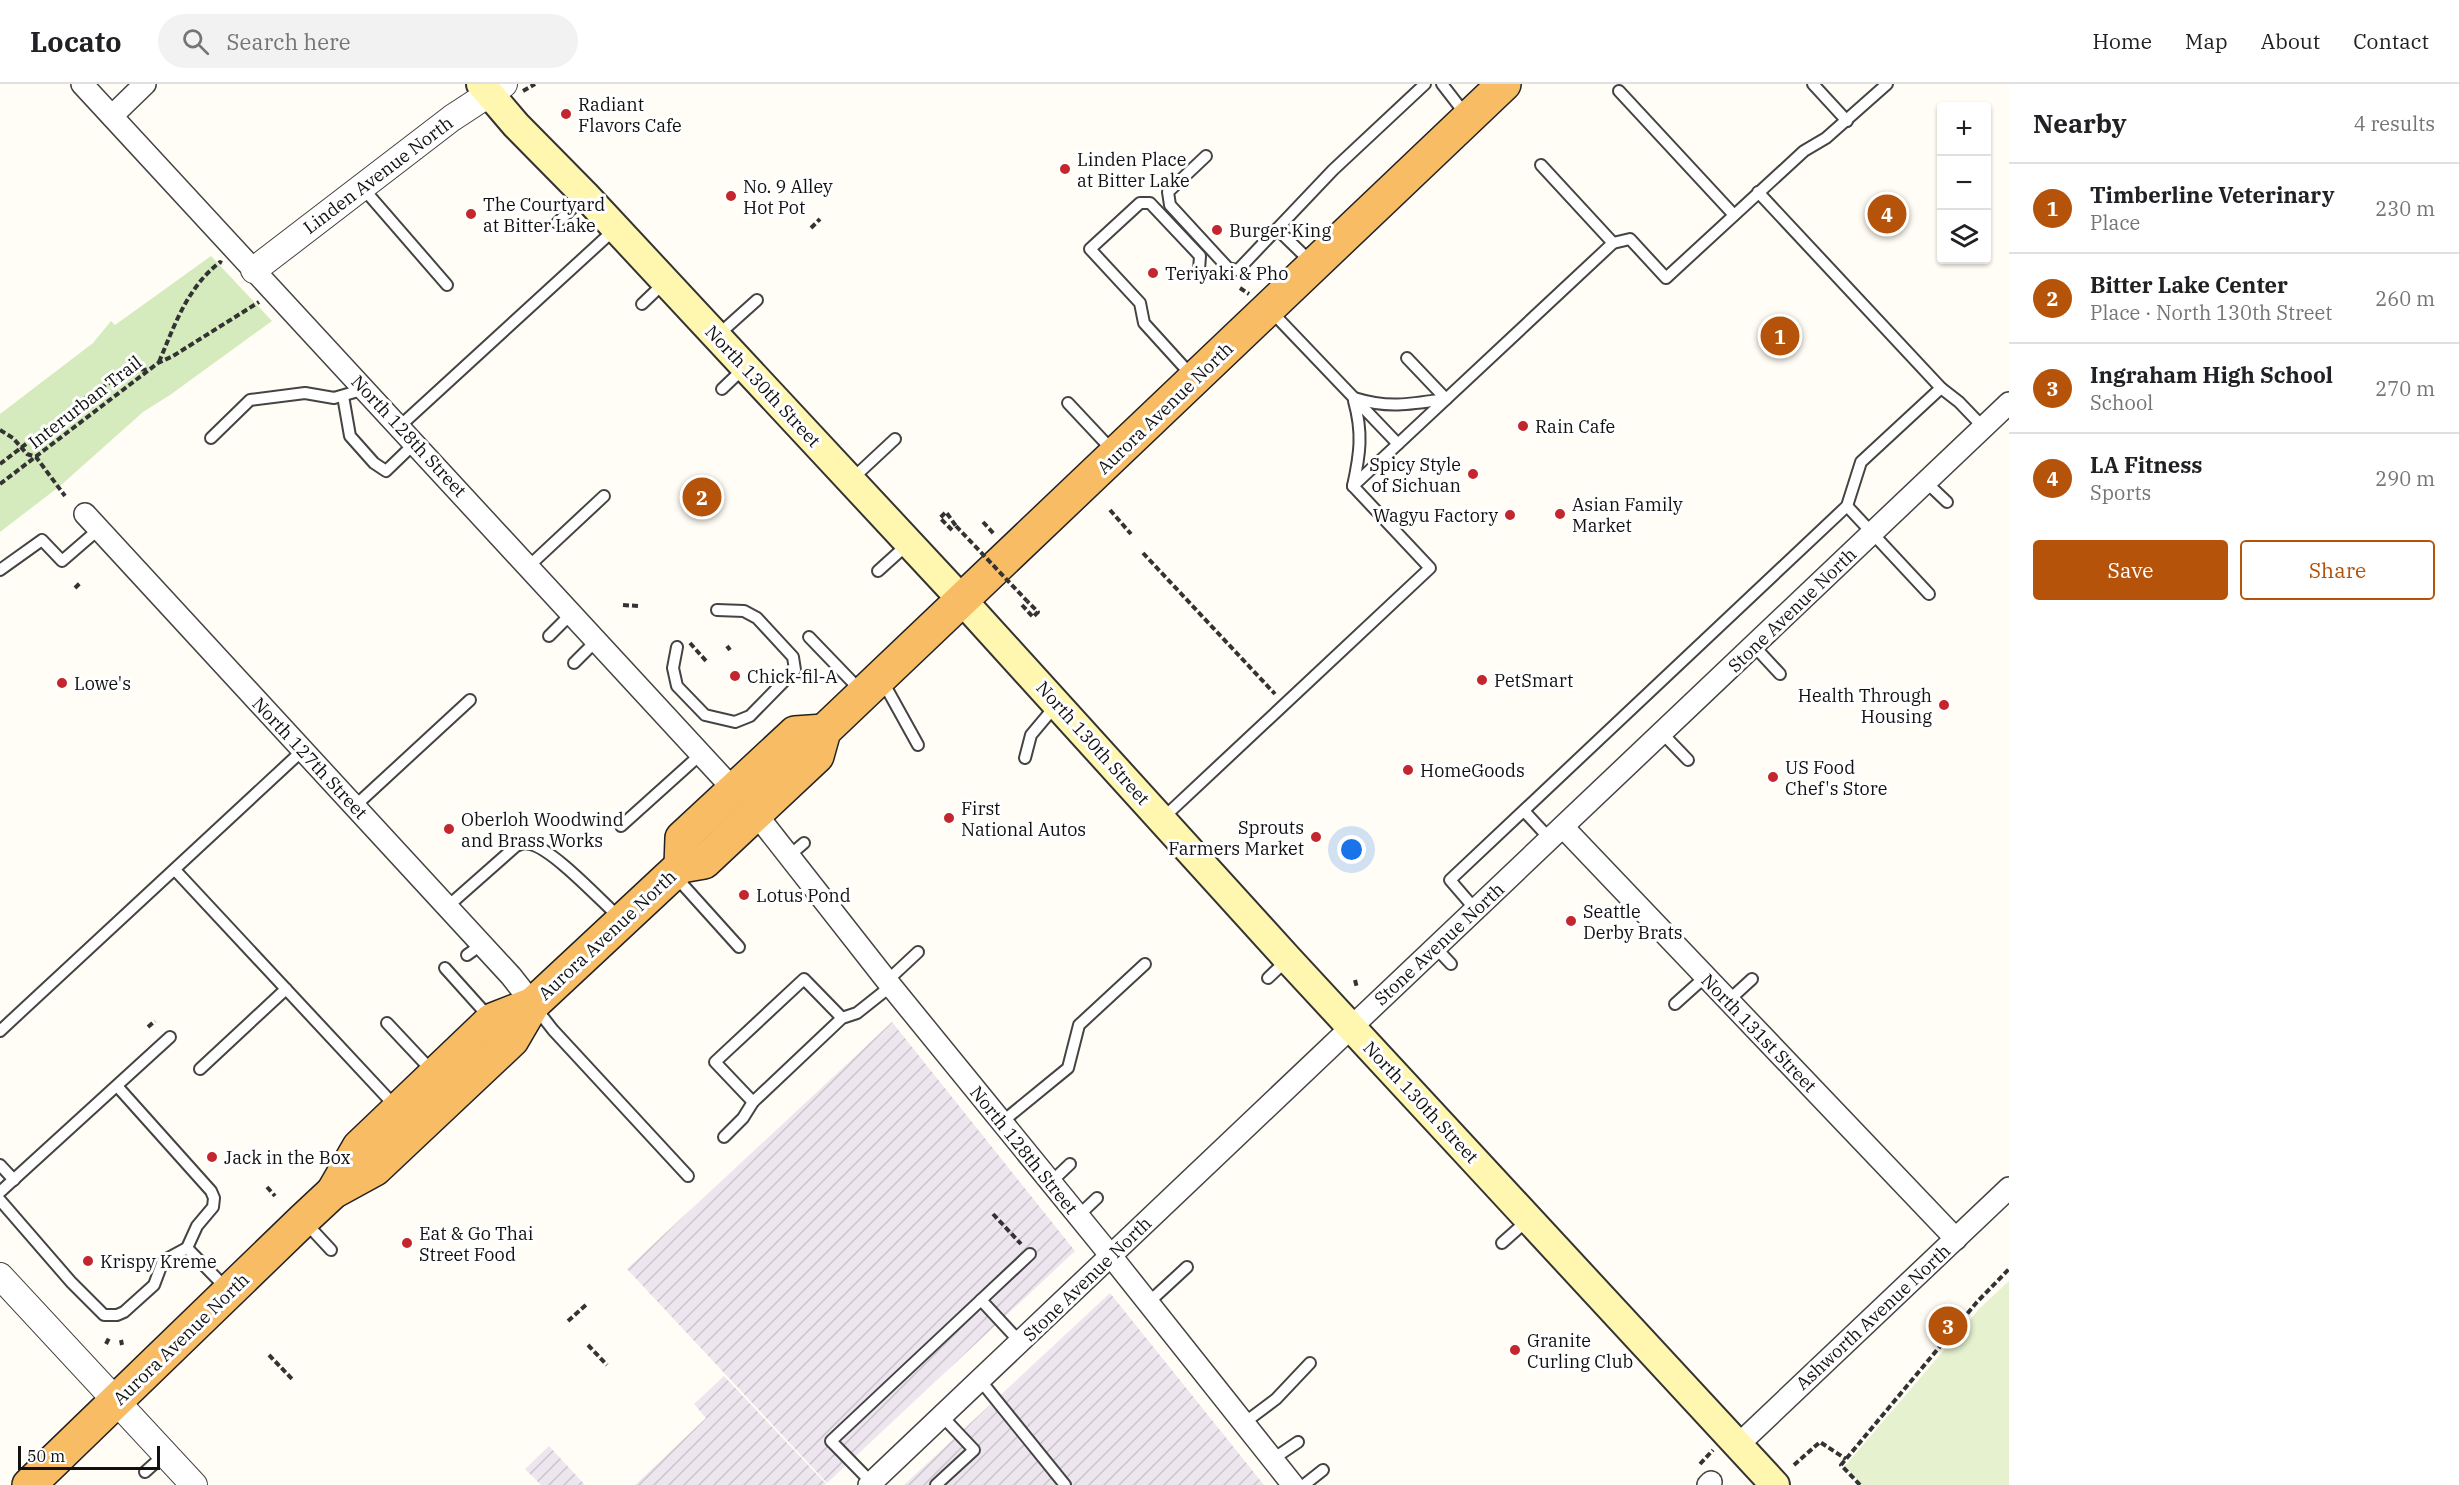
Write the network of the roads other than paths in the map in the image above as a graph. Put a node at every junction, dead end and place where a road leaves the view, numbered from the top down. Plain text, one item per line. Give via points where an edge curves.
1 (82, 84) edge
2 (145, 84) edge
3 (1425, 84) edge
4 (1442, 84) edge
5 (1504, 84) edge
6 (1813, 84) edge
7 (1887, 84) edge
8 (492, 87) edge
9 (1619, 91) dead end
10 (112, 116) junction
11 (1468, 118) junction
12 (1847, 121) junction
13 (1206, 156) dead end
14 (1540, 165) dead end
15 (362, 187) junction
16 (1758, 192) junction
17 (585, 195) junction
18 (1734, 215) junction
19 (557, 223) dead end
20 (616, 228) junction
21 (1277, 229) junction
22 (1613, 243) junction
23 (1315, 266) junction
24 (254, 270) junction
25 (1199, 270) dead end
26 (665, 282) junction
27 (447, 285) dead end
28 (756, 300) dead end
29 (642, 303) dead end
30 (1269, 310) junction
31 (716, 337) junction
32 (1407, 358) dead end
33 (746, 367) junction
34 (1195, 380) junction
35 (1941, 388) junction
36 (365, 389) junction
37 (722, 389) dead end
38 (343, 396) junction
39 (1354, 398) junction
40 (1446, 399) junction
41 (1068, 403) dead end
42 (2009, 403) edge
43 (400, 426) junction
44 (1983, 427) junction
45 (211, 438) dead end
46 (895, 439) dead end
47 (415, 443) junction
48 (1398, 444) junction
49 (1117, 455) junction
50 (850, 480) junction
51 (1926, 482) junction
52 (1353, 486) junction
53 (604, 496) dead end
54 (1947, 502) dead end
55 (1847, 506) junction
56 (92, 521) joint
57 (1872, 534) junction
58 (909, 543) junction
59 (529, 566) junction
60 (0, 570) edge
61 (878, 571) dead end
62 (1929, 594) dead end
63 (963, 601) junction
64 (717, 610) dead end
65 (572, 613) junction
66 (549, 636) dead end
67 (809, 637) dead end
68 (597, 640) junction
69 (1754, 645) junction
70 (677, 647) dead end
71 (574, 663) dead end
72 (1780, 674) dead end
73 (872, 686) junction
74 (470, 700) dead end
75 (1057, 704) junction
76 (824, 731) junction
77 (1662, 733) junction
78 (918, 745) dead end
79 (303, 750) junction
80 (700, 754) junction
81 (1025, 758) dead end
82 (1688, 760) dead end
83 (734, 790) junction
84 (355, 806) junction
85 (1524, 811) junction
86 (756, 814) junction
87 (1162, 820) junction
88 (621, 826) dead end
89 (1557, 833) junction
90 (175, 870) junction
91 (677, 870) junction
92 (447, 907) junction
93 (1475, 909) junction
94 (622, 921) junction
95 (739, 947) dead end
96 (1436, 947) junction
97 (918, 952) dead end
98 (1145, 963) dead end
99 (1451, 964) dead end
100 (445, 968) dead end
101 (1705, 977) junction
102 (1752, 979) dead end
103 (889, 984) junction
104 (286, 989) junction
105 (1728, 1001) junction
106 (533, 1004) junction
107 (1675, 1004) dead end
108 (842, 1018) junction
109 (492, 1020) junction
110 (387, 1023) dead end
111 (1350, 1027) junction
112 (0, 1031) edge
113 (170, 1037) dead end
114 (200, 1069) dead end
115 (435, 1074) junction
116 (117, 1086) junction
117 (753, 1102) junction
118 (398, 1110) junction
119 (1002, 1122) junction
120 (724, 1137) dead end
121 (1070, 1164) dead end
122 (0, 1165) edge
123 (688, 1176) dead end
124 (14, 1180) junction
125 (1051, 1182) junction
126 (2009, 1188) edge
127 (0, 1192) edge
128 (333, 1192) junction
129 (1097, 1198) dead end
130 (0, 1200) edge
131 (1078, 1216) junction
132 (1529, 1218) junction
133 (303, 1220) junction
134 (1956, 1239) junction
135 (1502, 1243) dead end
136 (187, 1248) junction
137 (331, 1250) dead end
138 (1030, 1254) road end
139 (1111, 1256) junction
140 (1186, 1267) dead end
141 (0, 1276) edge
142 (230, 1292) junction
143 (981, 1300) junction
144 (1148, 1303) junction
145 (1020, 1342) junction
146 (1310, 1363) dead end
147 (980, 1380) junction
148 (116, 1401) junction
149 (942, 1416) junction
150 (1244, 1423) junction
151 (1298, 1442) dead end
152 (1738, 1445) junction
153 (165, 1454) junction
154 (1273, 1459) junction
155 (1323, 1470) dead end
156 (145, 1472) dead end
157 (1784, 1475) edge
158 (871, 1484) edge
159 (29, 1485) edge
160 (194, 1485) edge
161 (936, 1485) edge
162 (1065, 1485) edge
163 (1293, 1485) edge
164 (1304, 1485) edge

1 - 10 street, North 128th Street
2 - 10 street
3 - 21 lane
4 - 11 lane
5 - 11 highway, Aurora Avenue North
6 - 12 lane
7 - 12 lane
8 - 15 street, Linden Avenue North
8 - 17 main road, North 130th Street via 516,125
9 - 18 lane
10 - 24 street, North 128th Street
11 - 23 highway, Aurora Avenue North
12 - 16 lane via 1804,151
13 - 21 lane via 1168,192 1170,205 1228,268 1238,270
14 - 22 lane
15 - 24 street, Linden Avenue North
15 - 27 lane
16 - 18 lane
16 - 35 lane
17 - 19 lane
17 - 20 main road, North 130th Street
18 - 22 lane via 1666,278 1630,239
20 - 26 main road, North 130th Street
20 - 43 lane
21 - 23 lane
22 - 40 lane
23 - 30 highway, Aurora Avenue North
24 - 36 street, North 128th Street
25 - 34 lane via 1200,255 1150,203 1140,203 1090,249 1140,303 1143,323
26 - 29 lane
26 - 31 main road, North 130th Street
28 - 31 lane
30 - 34 highway, Aurora Avenue North
30 - 39 lane
31 - 33 main road, North 130th Street
32 - 40 lane
33 - 37 lane
33 - 50 main road, North 130th Street
34 - 49 highway, Aurora Avenue North
35 - 44 lane
35 - 55 lane via 1861,462
36 - 38 lane
36 - 43 street, North 128th Street
38 - 45 lane via 305,393 250,400
38 - 47 lane via 350,436 386,471
39 - 40 lane via 1377,405
39 - 48 lane
39 - 52 lane via 1361,426
40 - 48 lane
41 - 49 lane
42 - 44 street, Stone Avenue North
43 - 47 street, North 128th Street
44 - 51 street, Stone Avenue North
46 - 50 lane
47 - 59 street, North 128th Street
48 - 52 lane
49 - 63 highway, Aurora Avenue North
50 - 58 main road, North 130th Street
51 - 54 lane
51 - 57 street, Stone Avenue North
52 - 87 lane via 1430,568
53 - 59 lane
55 - 57 lane
55 - 85 lane
56 - 60 lane via 62,561 42,540
56 - 79 street, North 127th Street
57 - 62 lane
57 - 69 street, Stone Avenue North
58 - 61 lane
58 - 63 main road, North 130th Street
59 - 65 street, North 128th Street
63 - 73 highway, Aurora Avenue North
63 - 75 main road, North 130th Street
64 - 70 lane via 744,611 757,618 793,657 795,670 750,716 735,722 705,715 677,686 673,668
65 - 66 lane
65 - 68 street, North 128th Street
67 - 73 lane
68 - 71 lane
68 - 80 street, North 128th Street
69 - 72 lane
69 - 77 street, Stone Avenue North
73 - 76 highway, Aurora Avenue North
73 - 78 lane
74 - 84 lane
75 - 81 lane via 1031,735
75 - 87 main road, North 130th Street
76 - 83 highway, Aurora Avenue North via 795,733
76 - 86 highway, Aurora Avenue North via 817,756
77 - 82 lane
77 - 89 street, Stone Avenue North
79 - 84 street, North 127th Street
79 - 90 lane
80 - 83 street, North 128th Street
80 - 88 lane
83 - 91 highway, Aurora Avenue North via 682,838
84 - 92 street, North 127th Street
85 - 89 lane
85 - 93 lane via 1450,880
86 - 91 highway, Aurora Avenue North via 704,862
86 - 103 street, North 128th Street via 797,849
87 - 111 main road, North 130th Street via 1278,968
89 - 93 street, Stone Avenue North
89 - 101 street, North 131st Street
90 - 104 lane
90 - 112 lane
91 - 94 highway, Aurora Avenue North
91 - 95 lane
92 - 94 lane via 523,843 554,858
92 - 106 street, North 127th Street via 474,950 511,976
93 - 96 street, Stone Avenue North
94 - 106 highway, Aurora Avenue North
96 - 99 lane
96 - 111 street, Stone Avenue North
97 - 103 lane
98 - 119 lane via 1080,1025 1068,1068
100 - 109 lane
101 - 105 street, North 131st Street
101 - 107 lane
102 - 105 lane
103 - 108 lane via 857,1013
103 - 119 street, North 128th Street
104 - 114 lane
104 - 118 lane
105 - 134 street, North 131st Street
106 - 109 highway, Aurora Avenue North
106 - 123 lane
106 - 128 highway, Aurora Avenue North via 512,1040 375,1168
108 - 117 lane
108 - 117 lane via 804,979 715,1062
109 - 115 highway, Aurora Avenue North
110 - 115 lane
111 - 132 main road, North 130th Street
111 - 139 street, Stone Avenue North
113 - 116 lane
115 - 118 highway, Aurora Avenue North
116 - 124 lane
116 - 136 lane via 214,1197 213,1207 197,1226
117 - 120 lane
118 - 128 highway, Aurora Avenue North via 359,1147
119 - 125 street, North 128th Street
121 - 125 lane
122 - 124 lane
124 - 127 lane
125 - 131 street, North 128th Street
126 - 134 street, Ashworth Avenue North
128 - 133 highway, Aurora Avenue North
129 - 131 lane
130 - 136 lane via 71,1282 107,1316 124,1312 154,1285 163,1261
131 - 139 street, North 128th Street
132 - 135 lane
132 - 152 main road, North 130th Street
133 - 137 lane
133 - 142 highway, Aurora Avenue North
134 - 152 street, Ashworth Avenue North
136 - 142 lane
138 - 143 lane
139 - 144 street, North 128th Street
139 - 145 street, Stone Avenue North
140 - 144 lane
141 - 148 street
142 - 148 highway, Aurora Avenue North
143 - 145 lane
143 - 158 lane via 831,1441
144 - 150 street, North 128th Street
145 - 147 street, Stone Avenue North
146 - 150 lane via 1276,1399
147 - 149 street, Stone Avenue North
147 - 162 lane
148 - 153 street
148 - 159 highway, Aurora Avenue North
149 - 158 street, Stone Avenue North
149 - 161 lane via 974,1449
150 - 154 street, North 128th Street
151 - 154 lane
152 - 157 main road, North 130th Street
153 - 156 lane
153 - 160 street
154 - 163 street, North 128th Street
155 - 164 lane

